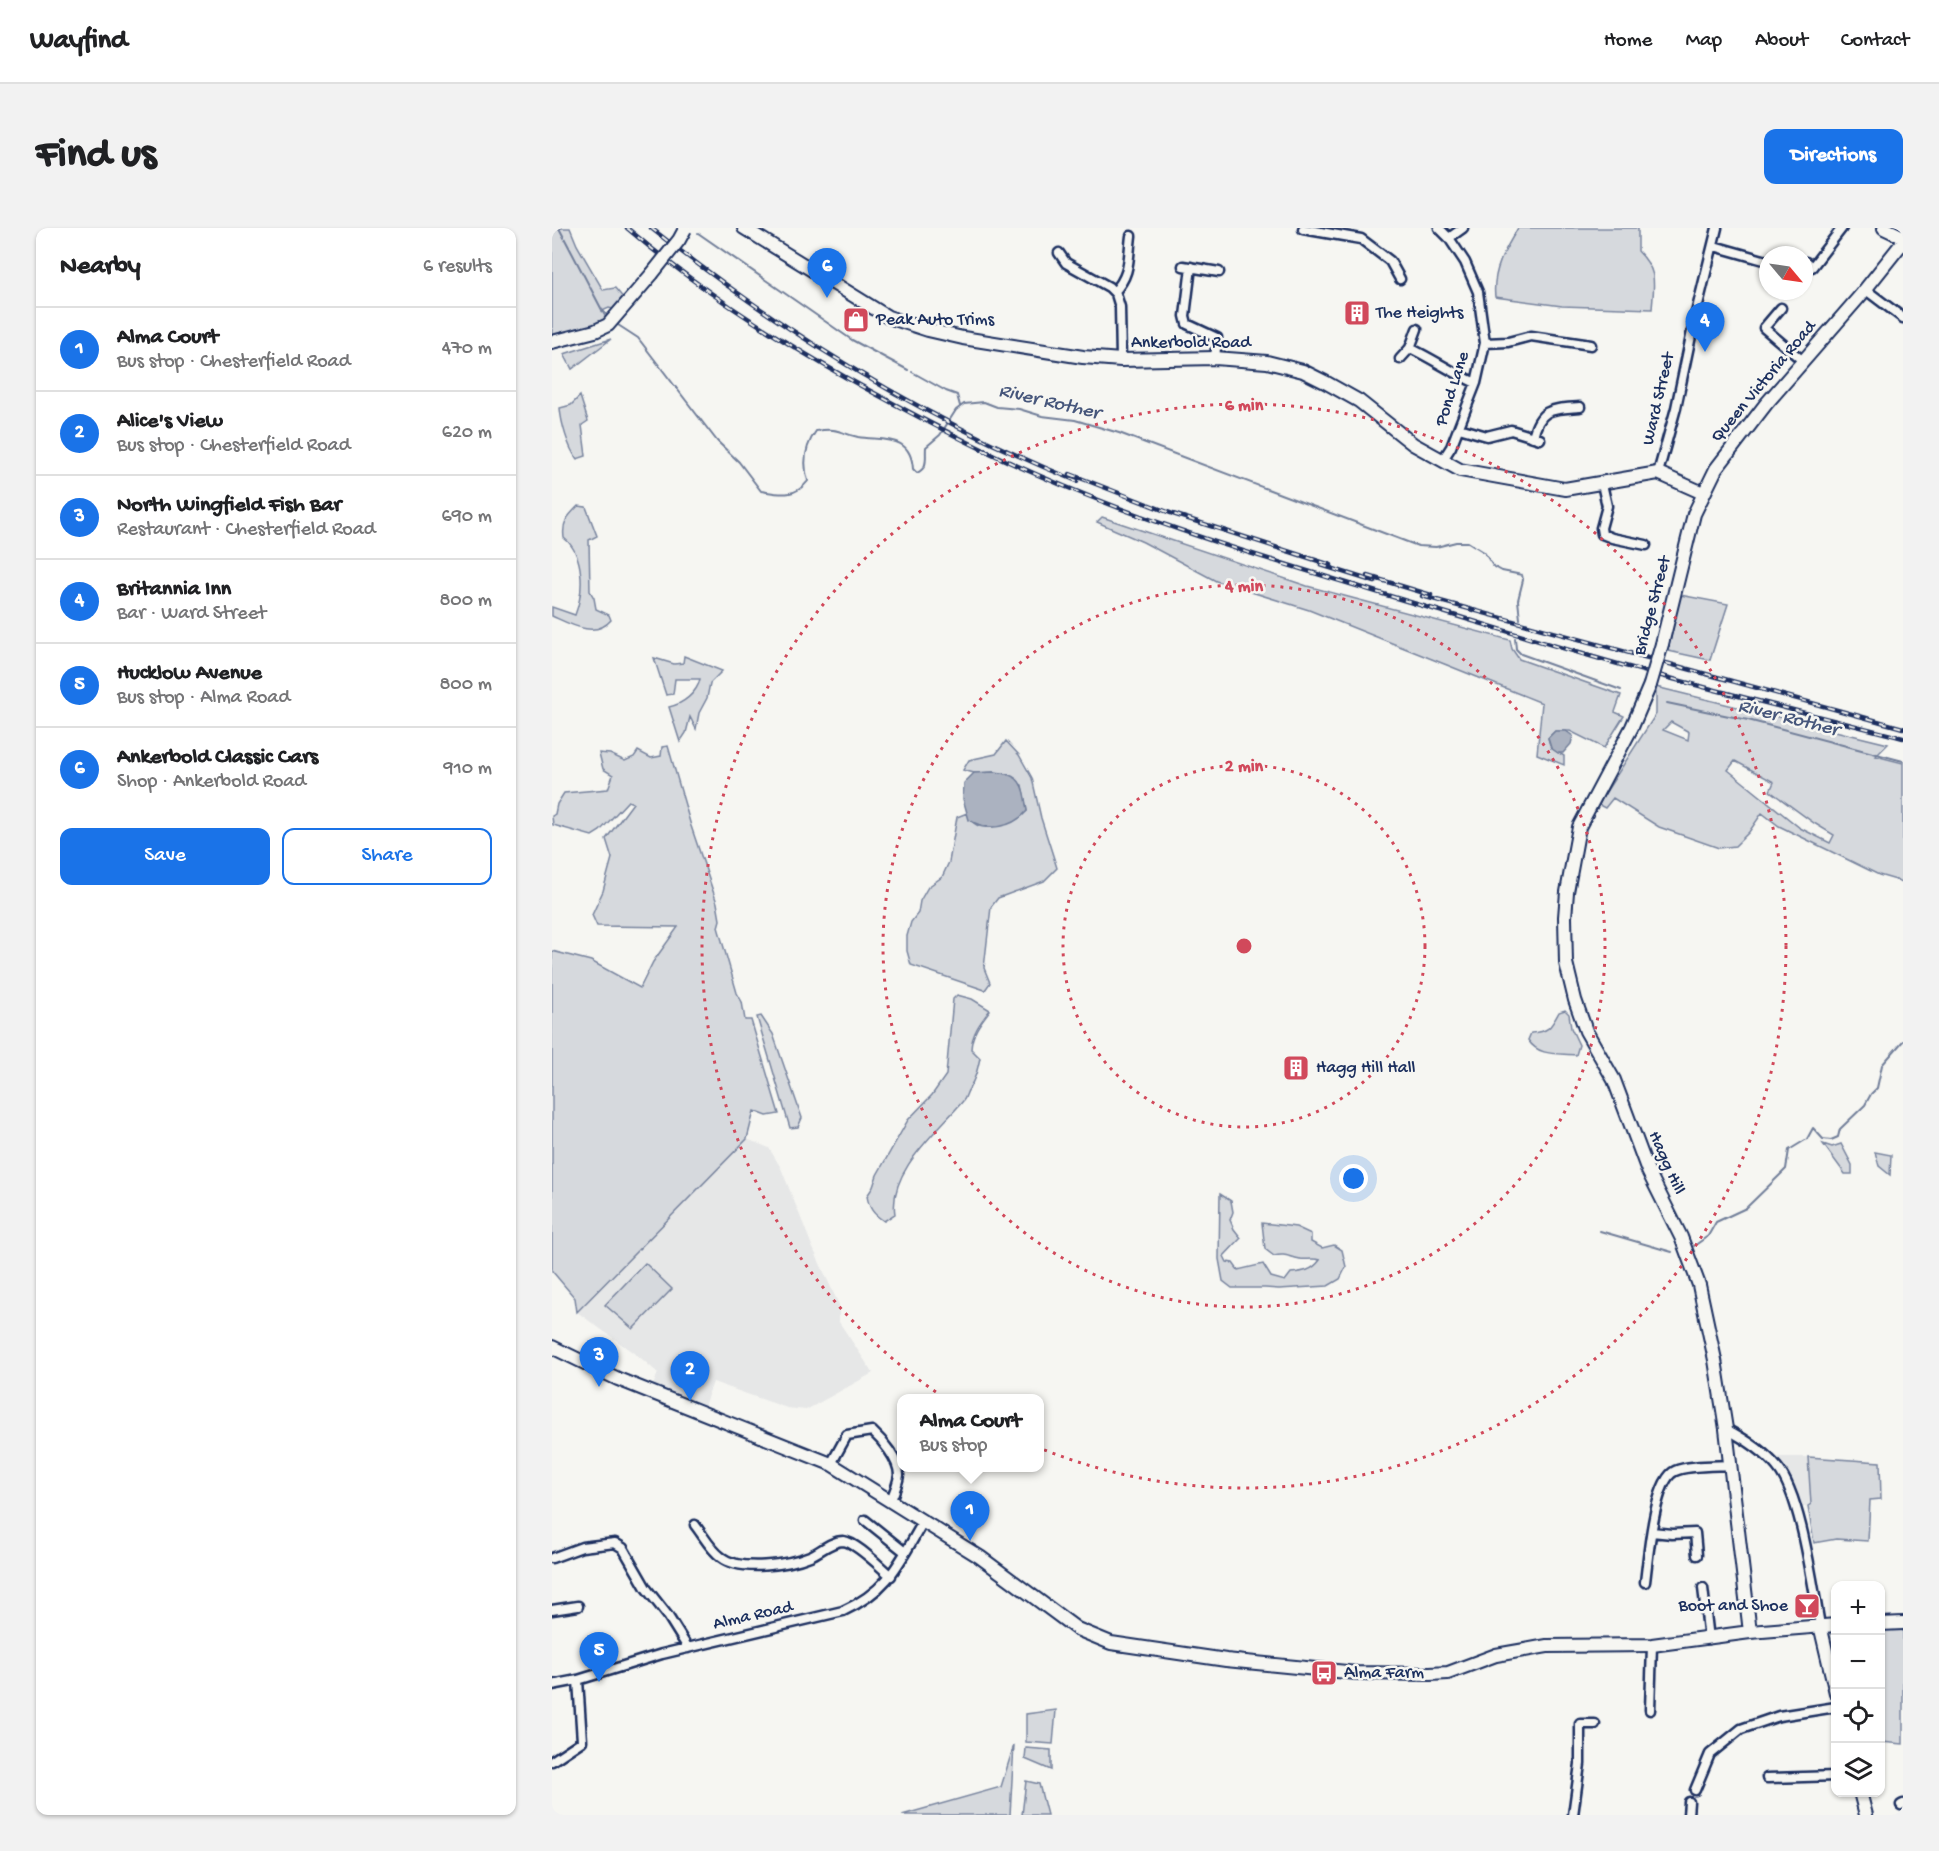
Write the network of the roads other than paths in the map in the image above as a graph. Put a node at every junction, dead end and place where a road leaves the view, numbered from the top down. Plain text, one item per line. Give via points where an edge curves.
1 (744, 228) edge
2 (1364, 228) edge
3 (1439, 228) edge
4 (1463, 228) edge
5 (1717, 228) edge
6 (1842, 228) edge
7 (1884, 228) edge
8 (685, 229) edge
9 (1303, 229) edge
10 (1131, 236) dead end
11 (1903, 237) edge
12 (1449, 238) junction
13 (1361, 239) junction
14 (1903, 242) edge
15 (1714, 246) junction
16 (1059, 253) dead end
17 (1759, 259) edge
18 (1813, 260) edge
19 (1219, 272) dead end
20 (1400, 279) dead end
21 (1866, 290) junction
22 (1114, 292) junction
23 (1781, 308) dead end
24 (1903, 318) edge
25 (1417, 329) dead end
26 (552, 342) edge
27 (1485, 343) junction
28 (1591, 345) dead end
29 (1410, 348) junction
30 (1215, 358) junction
31 (1400, 359) dead end
32 (1121, 360) junction
33 (1803, 361) junction
34 (1476, 383) junction
35 (1580, 407) dead end
36 (1459, 428) junction
37 (1442, 461) junction
38 (1658, 473) junction
39 (1602, 484) junction
40 (1703, 493) junction
41 (1646, 545) dead end
42 (1632, 727) joint
43 (552, 1347) edge
44 (1726, 1429) junction
45 (831, 1464) junction
46 (897, 1465) edge
47 (1731, 1465) junction
48 (899, 1472) edge
49 (890, 1502) junction
50 (865, 1520) dead end
51 (923, 1522) junction
52 (695, 1525) dead end
53 (1652, 1532) junction
54 (906, 1552) junction
55 (1697, 1555) dead end
56 (552, 1558) edge
57 (891, 1576) junction
58 (1645, 1582) dead end
59 (1703, 1588) dead end
60 (578, 1606) dead end
61 (552, 1610) edge
62 (1903, 1623) edge
63 (1885, 1624) edge
64 (1831, 1625) edge
65 (1820, 1626) junction
66 (1750, 1632) junction
67 (1709, 1639) junction
68 (1652, 1645) junction
69 (688, 1648) junction
70 (578, 1680) junction
71 (552, 1685) edge
72 (1835, 1689) edge
73 (1831, 1708) edge
74 (1650, 1710) dead end
75 (1595, 1724) dead end
76 (552, 1761) edge
77 (1831, 1776) edge
78 (1767, 1778) dead end
79 (1695, 1790) dead end
80 (1861, 1797) edge
81 (1689, 1802) dead end
82 (1573, 1815) edge
83 (1688, 1815) edge
84 (1866, 1815) edge

1 - 32 street, Ankerbold Road via 888,317 963,338
2 - 13 street
3 - 12 street, Pond Lane
4 - 12 street
5 - 15 street, Ward Street
6 - 18 street
7 - 11 street
8 - 26 street, bridge via 608,325
9 - 13 street
10 - 22 street via 1127,274
12 - 27 street, Pond Lane via 1478,292
13 - 20 street via 1390,261
14 - 21 street, Queen Victoria Road
15 - 17 street
15 - 38 street, Ward Street
16 - 22 street via 1066,263
19 - 30 street via 1187,266 1187,324 1218,338
21 - 24 street
21 - 33 street, Queen Victoria Road
22 - 32 street via 1120,307
23 - 33 street via 1764,328
25 - 29 street
27 - 28 street via 1531,336
27 - 34 street, Pond Lane
29 - 31 street
29 - 34 street
30 - 32 street, Ankerbold Road
30 - 37 street, Ankerbold Road via 1266,362 1313,376 1359,401 1413,444
33 - 40 street, Queen Victoria Road via 1747,428
34 - 36 street, Pond Lane
35 - 36 street via 1550,409 1542,415 1536,438 1511,430 1487,436
36 - 37 street, Pond Lane
37 - 39 street, Ankerbold Road via 1460,470 1565,489
38 - 39 street, Ankerbold Road
38 - 40 street
39 - 41 street via 1606,506 1602,534
40 - 42 street, Bridge Street, bridge via 1694,514 1650,685
42 - 44 street, Hagg Hill via 1579,827 1567,892 1566,963 1586,1031 1614,1080 1648,1171 1681,1237 1699,1285
43 - 45 street via 618,1379
44 - 47 street, Hagg Hill
44 - 65 street via 1779,1468 1790,1490
45 - 46 street via 847,1435 872,1431
45 - 49 street
47 - 53 street via 1684,1468 1669,1475 1659,1490
47 - 66 street, Hagg Hill
48 - 49 street
49 - 51 street
50 - 54 street
51 - 54 street, Alma Road
51 - 68 street via 980,1557 1077,1629 1112,1643 1226,1660 1357,1673 1430,1674 1448,1673 1513,1651 1575,1645
52 - 57 street via 718,1554 730,1562 785,1562 812,1556 842,1541
53 - 55 street via 1695,1533
53 - 58 street
54 - 57 street, Alma Road
56 - 69 street via 582,1547 615,1543 623,1548
57 - 69 street, Alma Road via 871,1595 843,1611
59 - 67 street
60 - 61 street
62 - 63 street
64 - 65 street
65 - 66 street
65 - 72 street
66 - 67 street
67 - 68 street
68 - 74 street
69 - 70 street, Alma Road
70 - 71 street, Alma Road
70 - 76 street via 582,1741
73 - 79 street via 1779,1716 1741,1729 1710,1754
75 - 82 street via 1580,1724 1580,1764
77 - 78 street
80 - 84 street
81 - 83 street

